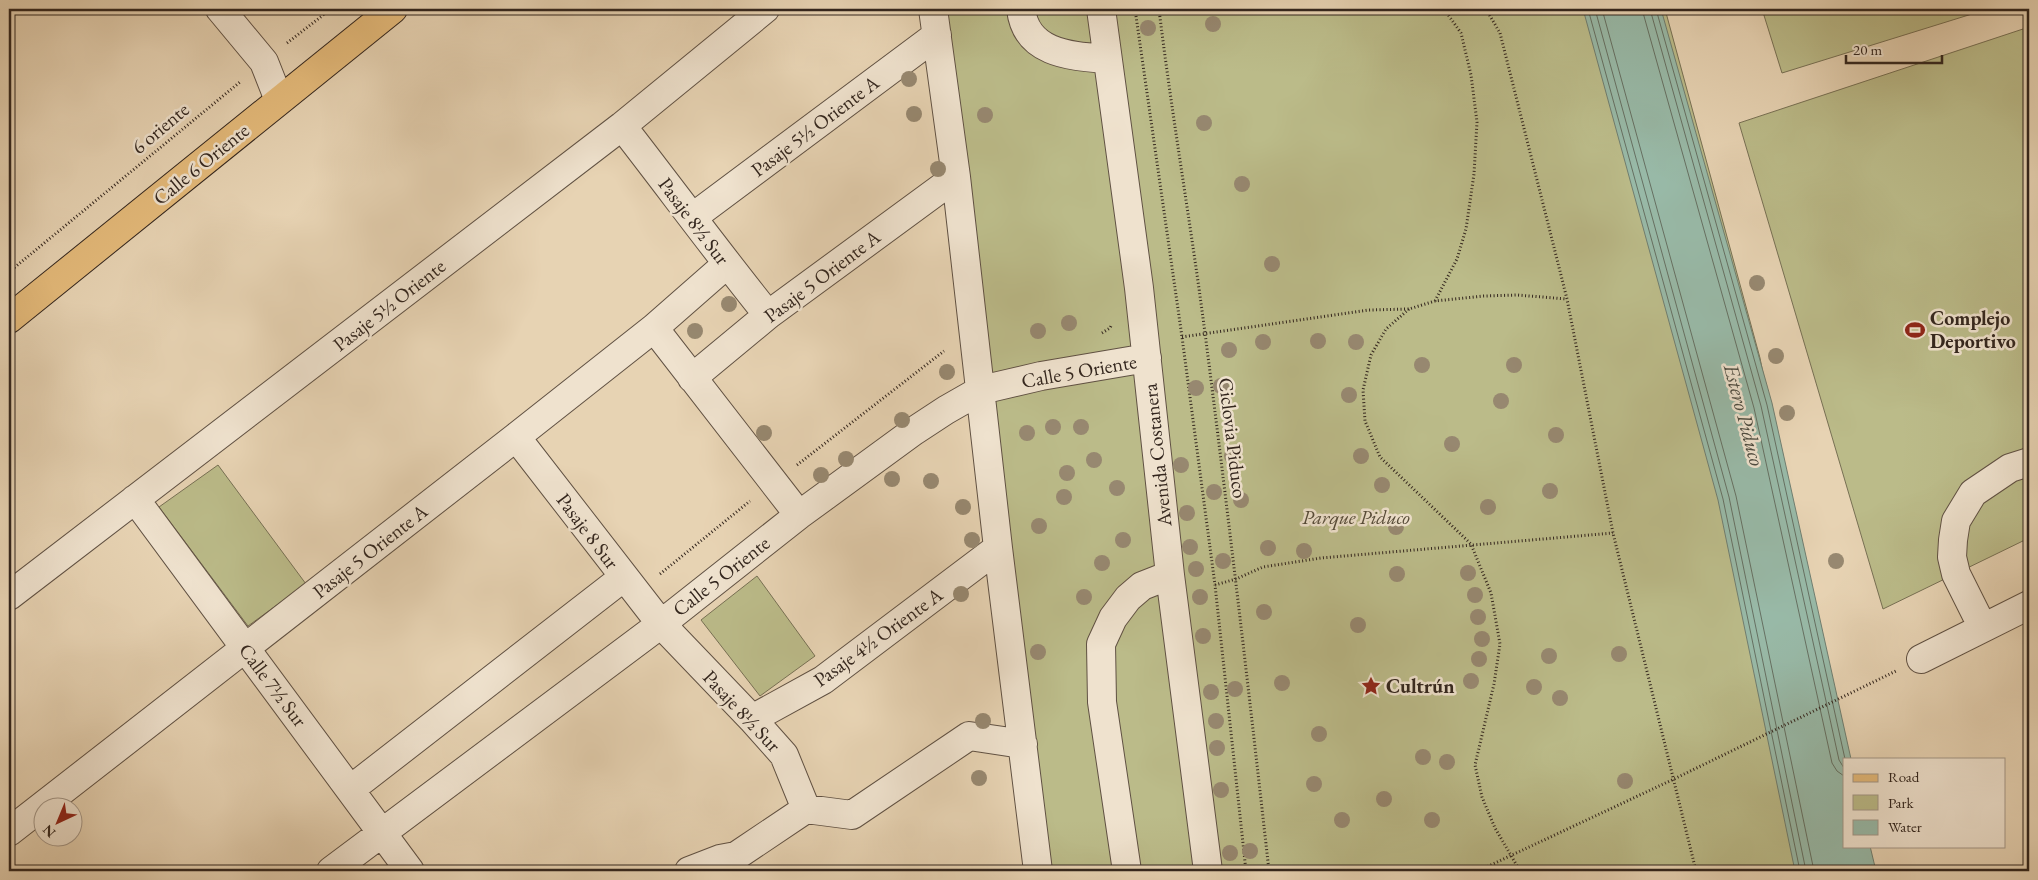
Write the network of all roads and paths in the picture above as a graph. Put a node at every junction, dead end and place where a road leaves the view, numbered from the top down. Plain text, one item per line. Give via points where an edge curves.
1 (220, 9) edge
2 (331, 9) edge
3 (393, 9) edge
4 (764, 9) edge
5 (1021, 9) edge
6 (1101, 9) edge
7 (1135, 9) edge
8 (1159, 9) edge
9 (1444, 9) edge
10 (1486, 9) edge
11 (935, 22) edge
12 (1107, 59) junction
13 (264, 62) junction
14 (279, 100) junction
15 (622, 126) junction
16 (956, 177) junction
17 (693, 216) junction
18 (726, 264) junction
19 (9, 272) edge
20 (1567, 300) junction
21 (1435, 301) junction
22 (1409, 309) junction
23 (11, 312) edge
24 (768, 315) junction
25 (654, 328) junction
26 (1205, 333) junction
27 (1182, 336) junction
28 (1147, 358) junction
29 (692, 378) junction
30 (981, 390) junction
31 (516, 437) junction
32 (2029, 462) edge
33 (135, 499) junction
34 (799, 515) junction
35 (1613, 533) junction
36 (1471, 544) junction
37 (998, 548) junction
38 (1170, 575) junction
39 (624, 577) junction
40 (1236, 580) junction
41 (1215, 585) junction
42 (9, 596) edge
43 (2029, 605) edge
44 (661, 624) junction
45 (1983, 628) junction
46 (246, 649) junction
47 (1921, 659) joint
48 (752, 719) junction
49 (1023, 744) junction
50 (1674, 779) junction
51 (351, 790) junction
52 (806, 809) junction
53 (9, 832) edge
54 (381, 833) junction
55 (1510, 856) junction
56 (742, 864) edge
57 (1030, 867) edge
58 (331, 871) edge
59 (410, 871) edge
60 (689, 871) edge
61 (1127, 871) edge
62 (1208, 871) edge
63 (1246, 871) edge
64 (1269, 871) edge
65 (1478, 871) edge
66 (1520, 871) edge
67 (1696, 871) edge

1 - 13 street
2 - 13 path, 6 oriente
3 - 14 main road, Calle 6 Oriente
4 - 15 street, Pasaje 5½ Oriente
5 - 12 street via 1023,25 1044,46 1057,53
6 - 12 street, Avenida Costanera
7 - 27 path
8 - 26 path, Ciclovia Piduco
9 - 21 path via 1461,34 1471,75 1477,122 1466,229 1457,259
10 - 20 path via 1500,33
11 - 16 street
11 - 17 street, Pasaje 5½ Oriente A
12 - 28 street, Avenida Costanera
13 - 14 street
13 - 19 path, 6 oriente
14 - 23 main road, Calle 6 Oriente
15 - 17 street, Pasaje 8½ Sur
15 - 33 street, Pasaje 5½ Oriente
16 - 24 street, Pasaje 5 Oriente A
16 - 30 street
17 - 18 street, Pasaje 8½ Sur
18 - 24 street, Pasaje 8½ Sur
18 - 25 street, Pasaje 5 Oriente A
20 - 21 path via 1517,294
20 - 35 path
21 - 22 path
22 - 26 path via 1370,310
22 - 36 path via 1386,329 1371,356 1363,390 1365,421 1380,457
24 - 29 street, Pasaje 5 Oriente A
25 - 29 street
25 - 31 street, Pasaje 5 Oriente A
26 - 27 path
26 - 40 path, Ciclovia Piduco
27 - 41 path
28 - 30 street, Calle 5 Oriente
28 - 38 street, Avenida Costanera
29 - 34 street
30 - 34 street, Calle 5 Oriente via 914,430
30 - 37 street
31 - 39 street, Pasaje 8 Sur
31 - 46 street, Pasaje 5 Oriente A
32 - 45 street via 2010,468 1973,493 1956,521 1952,557 1956,574
33 - 42 street, Pasaje 5½ Oriente
33 - 46 street, Calle 7½ Sur
34 - 44 street, Calle 5 Oriente
35 - 36 path
35 - 50 path
36 - 40 path via 1321,558 1263,567
36 - 55 path via 1491,593 1500,644 1476,765 1482,797
37 - 48 street, Pasaje 4½ Oriente A via 823,680
37 - 49 street
38 - 61 street via 1142,586 1128,598 1113,618 1101,644 1102,702
38 - 62 street, Avenida Costanera
39 - 44 street, Pasaje 8 Sur
39 - 51 street
40 - 41 path
40 - 64 path, Ciclovia Piduco
41 - 63 path
43 - 45 street
44 - 48 street, Pasaje 8½ Sur
44 - 54 street, Calle 5 Oriente
45 - 47 street
46 - 51 street, Calle 7½ Sur
46 - 53 street, Pasaje 5 Oriente A
47 - 50 path
48 - 52 street, Pasaje 8½ Sur via 784,755
49 - 52 street via 969,736 852,816
49 - 57 street
50 - 55 path
50 - 67 path
51 - 54 street, Calle 7½ Sur
52 - 56 street
54 - 58 street, Calle 5 Oriente
54 - 59 street, Calle 7½ Sur
55 - 65 path
55 - 66 path
56 - 60 street via 720,859

